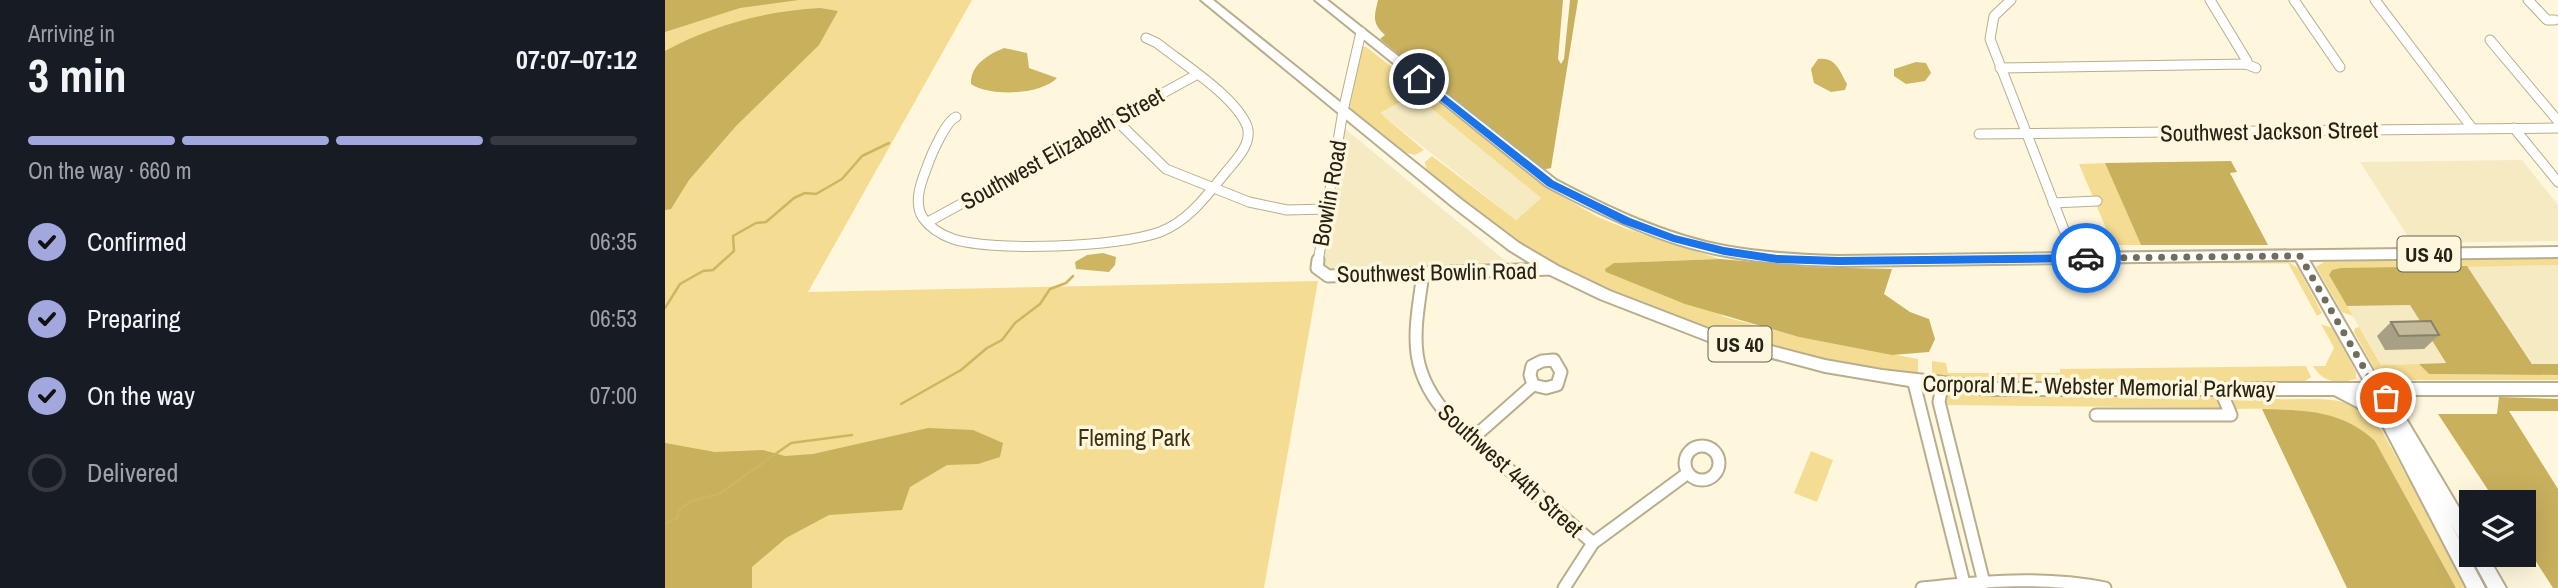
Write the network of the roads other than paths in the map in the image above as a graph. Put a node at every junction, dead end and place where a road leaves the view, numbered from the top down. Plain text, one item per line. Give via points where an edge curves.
1 (1206, 0) edge
2 (1320, 0) edge
3 (2011, 0) edge
4 (2210, 0) edge
5 (2294, 0) edge
6 (2375, 0) edge
7 (2528, 0) edge
8 (2555, 20) dead end
9 (1360, 32) junction
10 (1146, 38) dead end
11 (2490, 40) dead end
12 (2246, 64) junction
13 (2340, 67) dead end
14 (2000, 68) junction
15 (2256, 68) dead end
16 (1196, 75) junction
17 (1343, 111) junction
18 (956, 117) dead end
19 (1115, 119) junction
20 (2558, 121) edge
21 (2472, 128) junction
22 (2514, 128) junction
23 (2558, 128) edge
24 (1979, 134) dead end
25 (2026, 134) junction
26 (2558, 182) edge
27 (1213, 188) junction
28 (2097, 201) dead end
29 (2053, 202) junction
30 (1326, 209) junction
31 (928, 222) junction
32 (2558, 252) edge
33 (2300, 256) junction
34 (2075, 258) junction
35 (1552, 269) junction
36 (1322, 274) joint
37 (1423, 274) junction
38 (1914, 383) junction
39 (1533, 386) dead end
40 (1942, 386) junction
41 (2220, 389) junction
42 (2376, 389) junction
43 (2412, 389) junction
44 (2558, 389) edge
45 (2322, 390) junction
46 (2096, 415) dead end
47 (2400, 433) junction
48 (1473, 438) junction
49 (1688, 473) dead end
50 (1940, 482) junction
51 (1959, 482) junction
52 (2459, 524) edge
53 (1593, 543) junction
54 (2485, 567) edge
55 (1964, 583) junction
56 (1984, 583) junction
57 (1565, 588) edge
58 (1922, 588) edge
59 (2105, 588) edge
60 (2476, 588) edge
61 (2497, 588) edge

1 - 17 main road, Corporal M.E. Webster Memorial Parkway / US 40
2 - 9 main road, US 40
3 - 14 street via 1990,23
4 - 12 street
5 - 13 street
6 - 21 street
7 - 8 street via 2547,20
9 - 17 street, Bowlin Road
9 - 34 main road, US 40 via 1551,184 1673,238 1777,259
10 - 16 street
11 - 20 street
12 - 14 street
12 - 15 street
14 - 25 street
16 - 19 street, Southwest Elizabeth Street
16 - 27 street via 1238,111 1247,127 1247,141 1237,159
17 - 30 street, Bowlin Road
17 - 35 main road, Corporal M.E. Webster Memorial Parkway / US 40 via 1470,214
18 - 31 street via 923,170 916,196
19 - 27 street via 1166,169
19 - 31 street, Southwest Elizabeth Street
21 - 22 street, Southwest Jackson Street
21 - 25 street, Southwest Jackson Street
22 - 23 street, Southwest Jackson Street
22 - 26 street
24 - 25 street, Southwest Jackson Street
25 - 29 street
27 - 30 street via 1287,210
27 - 31 street via 1179,222 1149,236 1118,241 984,245 937,232
28 - 29 street
29 - 34 street
30 - 36 street, Bowlin Road via 1316,263
32 - 33 main road, US 40
33 - 34 main road, US 40
33 - 42 main road
35 - 37 street, Southwest Bowlin Road
35 - 38 main road, Corporal M.E. Webster Memorial Parkway / US 40 via 1722,338 1864,376
36 - 37 street, Southwest Bowlin Road
37 - 48 street, Southwest 44th Street via 1415,333 1417,370 1437,405
38 - 40 main road, Corporal M.E. Webster Memorial Parkway / US 40
38 - 50 street
39 - 48 street
40 - 41 main road, Corporal M.E. Webster Memorial Parkway / US 40
40 - 51 street via 1939,402
41 - 45 main road, Corporal M.E. Webster Memorial Parkway / US 40
41 - 46 street via 2231,415
42 - 43 main road, Corporal M.E. Webster Memorial Parkway / US 40
42 - 45 main road, Corporal M.E. Webster Memorial Parkway / US 40
42 - 47 main road via 2376,399
43 - 44 main road, Corporal M.E. Webster Memorial Parkway / US 40
43 - 47 main road via 2400,402
45 - 47 main road via 2362,402
47 - 52 main road
47 - 60 main road
48 - 53 street, Southwest 44th Street
49 - 53 street
50 - 51 street
50 - 55 street
51 - 56 street
53 - 57 street
54 - 61 main road
55 - 56 street
55 - 58 street
56 - 59 street via 2068,582

